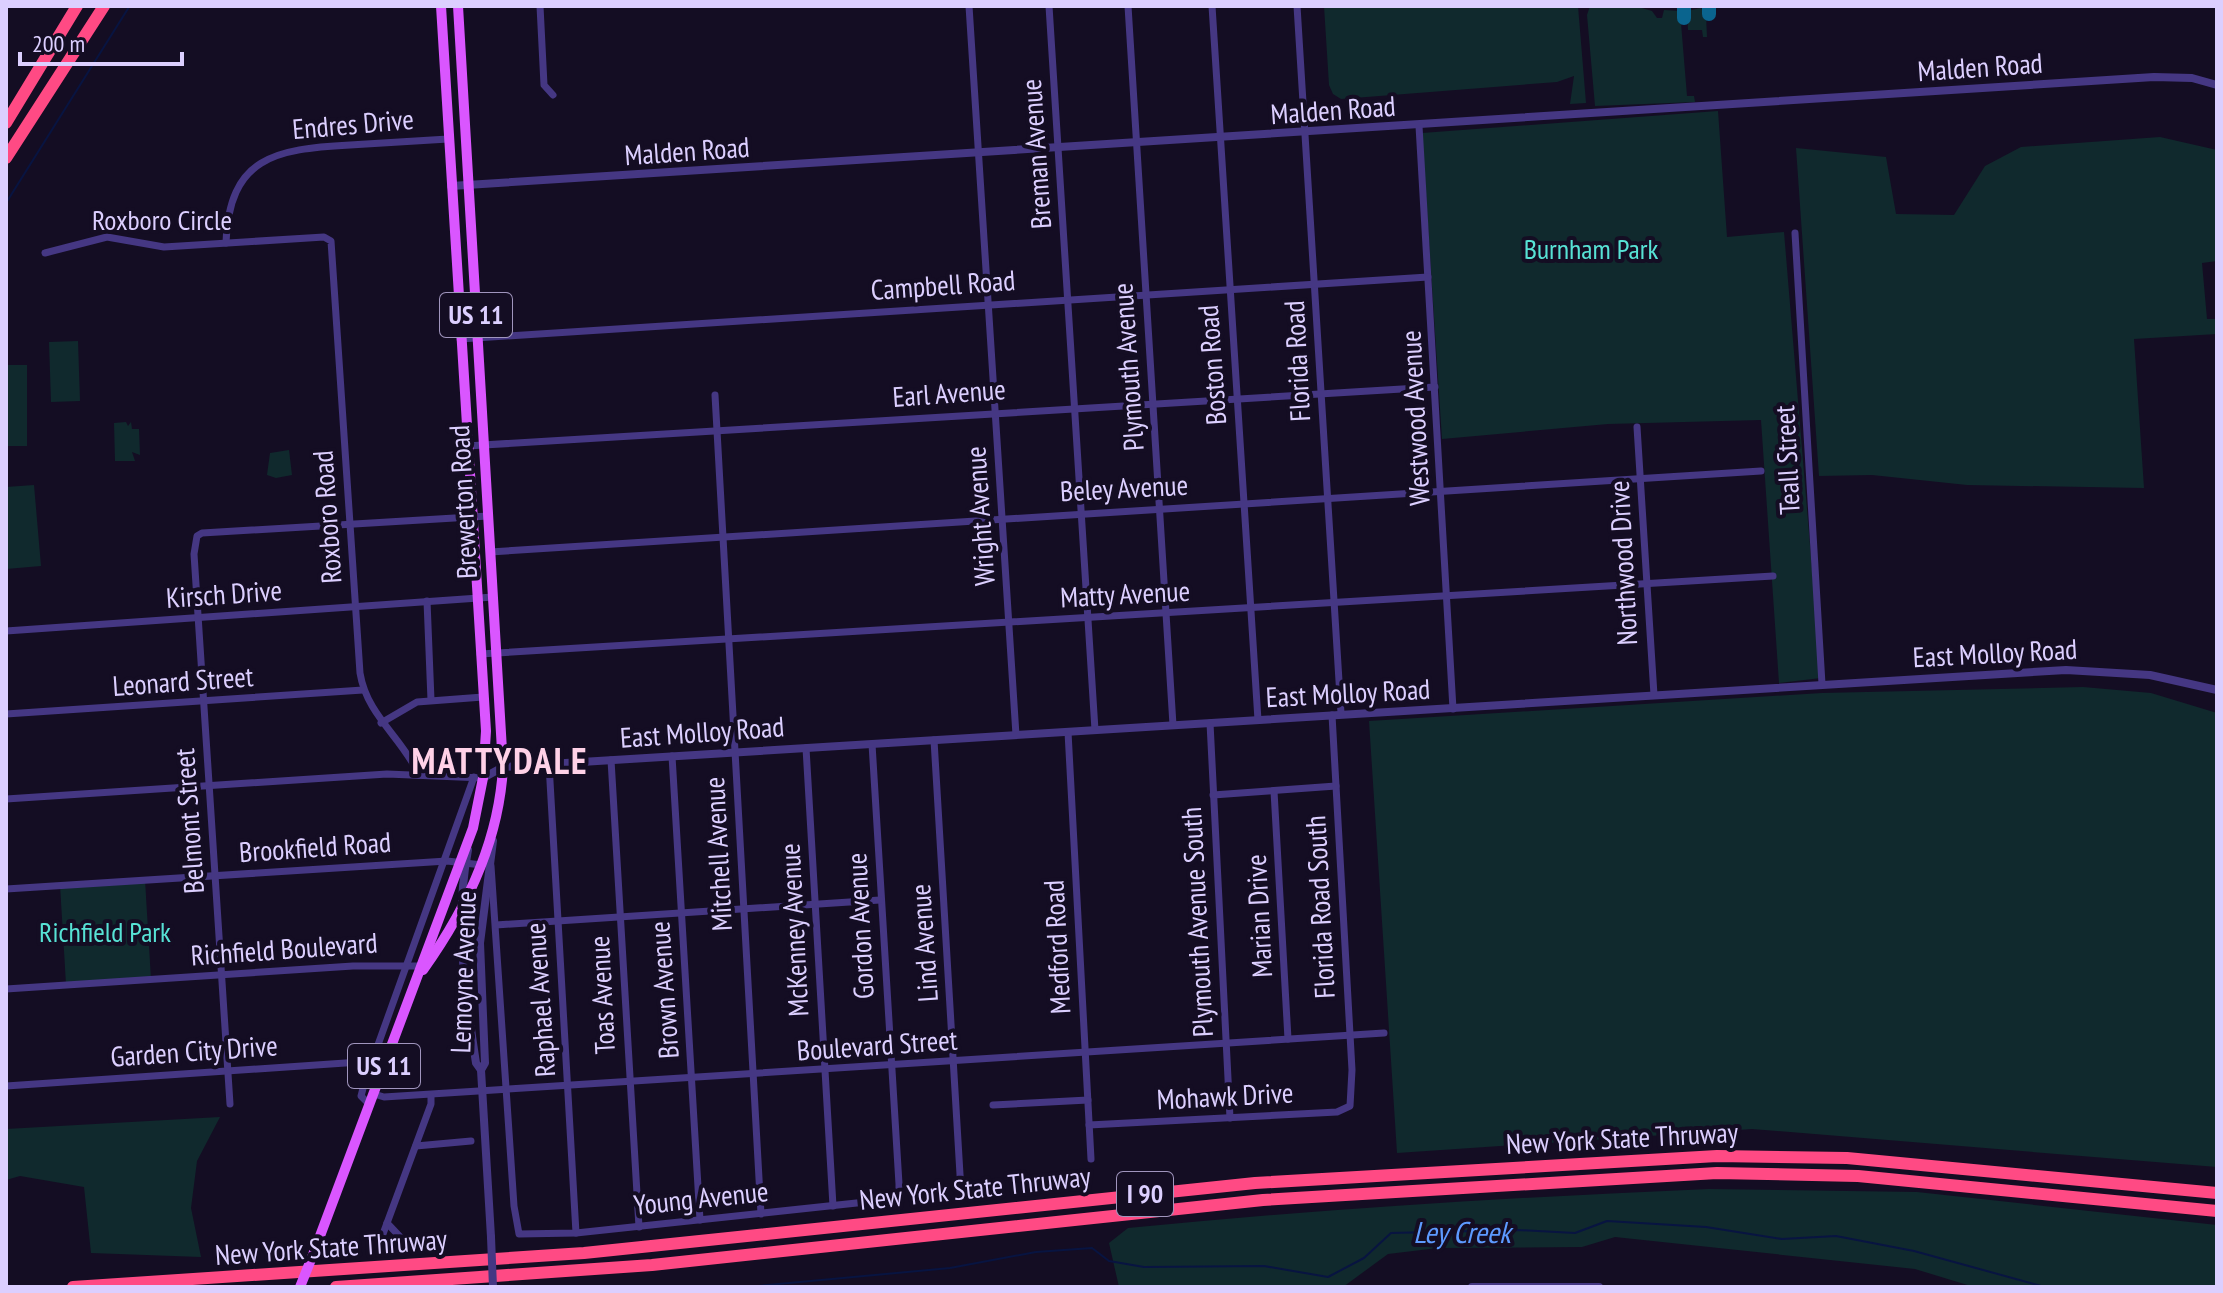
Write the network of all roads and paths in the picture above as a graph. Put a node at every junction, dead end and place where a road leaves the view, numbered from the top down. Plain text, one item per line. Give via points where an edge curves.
1 (104, 6) edge
2 (441, 6) edge
3 (458, 6) edge
4 (540, 6) edge
5 (969, 6) edge
6 (1049, 6) edge
7 (1128, 6) edge
8 (1212, 6) edge
9 (1297, 6) edge
10 (75, 9) edge
11 (2217, 85) edge
12 (553, 95) dead end
13 (6, 123) edge
14 (1419, 126) junction
15 (1304, 134) junction
16 (448, 139) junction
17 (1220, 139) junction
18 (1136, 144) junction
19 (1058, 149) junction
20 (979, 154) junction
21 (6, 158) edge
22 (451, 186) junction
23 (469, 186) junction
24 (1795, 233) dead end
25 (329, 239) joint
26 (226, 243) junction
27 (45, 253) dead end
28 (1428, 277) junction
29 (1315, 284) junction
30 (1229, 289) junction
31 (1146, 294) junction
32 (1067, 299) junction
33 (989, 304) junction
34 (478, 338) junction
35 (460, 339) junction
36 (1435, 387) junction
37 (1321, 393) junction
38 (715, 395) dead end
39 (1237, 398) junction
40 (1153, 403) junction
41 (1074, 408) junction
42 (996, 412) junction
43 (1637, 427) dead end
44 (716, 431) junction
45 (484, 445) junction
46 (467, 446) junction
47 (1761, 471) dead end
48 (1640, 478) junction
49 (1441, 491) junction
50 (1328, 498) junction
51 (1244, 503) junction
52 (1160, 508) junction
53 (1081, 512) junction
54 (488, 516) junction
55 (1002, 517) junction
56 (471, 518) junction
57 (350, 525) junction
58 (722, 536) junction
59 (490, 552) junction
60 (1773, 576) dead end
61 (1647, 583) junction
62 (1447, 595) junction
63 (493, 597) junction
64 (476, 598) junction
65 (427, 601) junction
66 (1334, 603) junction
67 (355, 607) junction
68 (1251, 608) junction
69 (1167, 613) junction
70 (198, 618) junction
71 (1088, 618) junction
72 (1009, 623) junction
73 (6, 631) edge
74 (728, 640) junction
75 (480, 654) junction
76 (496, 654) junction
77 (1822, 684) junction
78 (363, 690) junction
79 (2217, 690) edge
80 (1654, 695) junction
81 (483, 697) junction
82 (431, 700) junction
83 (204, 701) junction
84 (1453, 709) junction
85 (6, 714) edge
86 (1336, 714) junction
87 (1258, 720) junction
88 (381, 723) junction
89 (1210, 723) junction
90 (1173, 725) junction
91 (1095, 730) junction
92 (1068, 732) junction
93 (1016, 735) junction
94 (934, 740) junction
95 (872, 744) junction
96 (806, 748) junction
97 (734, 752) junction
98 (672, 756) junction
99 (611, 760) junction
100 (549, 764) junction
101 (503, 767) junction
102 (419, 775) junction
103 (478, 777) junction
104 (210, 785) junction
105 (1336, 786) junction
106 (1274, 791) junction
107 (1213, 795) junction
108 (6, 799) edge
109 (463, 860) junction
110 (447, 861) junction
111 (486, 865) junction
112 (215, 875) junction
113 (6, 889) edge
114 (880, 900) junction
115 (815, 905) junction
116 (743, 909) junction
117 (459, 911) junction
118 (681, 913) junction
119 (620, 916) junction
120 (558, 920) junction
121 (496, 925) junction
122 (409, 964) junction
123 (420, 971) junction
124 (221, 975) junction
125 (6, 989) edge
126 (1384, 1033) dead end
127 (1349, 1035) junction
128 (1288, 1039) junction
129 (1225, 1041) junction
130 (1085, 1051) junction
131 (953, 1063) junction
132 (372, 1064) junction
133 (891, 1067) junction
134 (383, 1070) junction
135 (481, 1070) junction
136 (227, 1071) junction
137 (825, 1071) junction
138 (752, 1076) junction
139 (692, 1080) junction
140 (630, 1084) junction
141 (6, 1086) edge
142 (568, 1088) junction
143 (507, 1091) junction
144 (483, 1092) junction
145 (431, 1095) junction
146 (1352, 1096) joint
147 (372, 1100) junction
148 (1088, 1100) junction
149 (230, 1104) dead end
150 (993, 1105) dead end
151 (1230, 1118) junction
152 (1089, 1125) junction
153 (471, 1141) dead end
154 (416, 1146) junction
155 (1091, 1159) dead end
156 (961, 1191) dead end
157 (2217, 1193) edge
158 (894, 1199) joint
159 (833, 1206) junction
160 (2217, 1211) edge
161 (761, 1214) junction
162 (700, 1220) junction
163 (387, 1223) junction
164 (639, 1227) junction
165 (576, 1233) junction
166 (404, 1241) dead end
167 (380, 1242) dead end
168 (73, 1287) edge
169 (300, 1287) edge
170 (336, 1287) edge
171 (493, 1287) edge
172 (1472, 1287) edge
173 (1599, 1287) edge

1 - 21 highway
2 - 16 main road, Brewerton Road / US 11
3 - 23 main road, Brewerton Road / US 11
4 - 12 street via 544,85
5 - 20 street, Wright Avenue
6 - 19 street, Breman Avenue
7 - 18 street, Plymouth Avenue
8 - 17 street, Boston Road
9 - 15 street, Florida Road
10 - 13 highway
11 - 14 street, Malden Road via 2154,77
14 - 15 street, Malden Road
14 - 28 street, Westwood Avenue
15 - 17 street, Malden Road
15 - 29 street, Florida Road
16 - 22 main road, Brewerton Road / US 11
16 - 26 street, Endres Drive via 298,148 270,156 251,170 233,197
17 - 18 street, Malden Road
17 - 30 street, Boston Road
18 - 19 street, Malden Road
18 - 31 street, Plymouth Avenue
19 - 20 street, Malden Road
19 - 32 street, Breman Avenue
20 - 23 street, Malden Road
20 - 33 street, Wright Avenue
22 - 23 street, Malden Road
22 - 35 main road, Brewerton Road / US 11
23 - 34 main road, Brewerton Road / US 11
24 - 77 street, Teall Street
25 - 26 street, Roxboro Circle
25 - 57 street, Roxboro Road
26 - 27 street, Roxboro Circle via 164,247 107,237
28 - 29 street, Campbell Road
28 - 36 street, Westwood Avenue
29 - 30 street, Campbell Road
29 - 37 street, Florida Road
30 - 31 street, Campbell Road
30 - 39 street, Boston Road
31 - 32 street, Campbell Road
31 - 40 street, Plymouth Avenue
32 - 33 street, Campbell Road
32 - 41 street, Breman Avenue
33 - 34 street, Campbell Road
33 - 42 street, Wright Avenue
34 - 35 street, Campbell Road
34 - 45 main road, Brewerton Road / US 11
35 - 46 main road, Brewerton Road / US 11
36 - 37 street, Earl Avenue
36 - 49 street, Westwood Avenue
37 - 39 street, Earl Avenue
37 - 50 street, Florida Road
38 - 44 street, Mitchell Avenue
39 - 40 street, Earl Avenue
39 - 51 street, Boston Road
40 - 41 street, Earl Avenue
40 - 52 street, Plymouth Avenue
41 - 42 street, Earl Avenue
41 - 53 street, Breman Avenue
42 - 44 street, Earl Avenue
42 - 55 street, Wright Avenue
43 - 48 street, Northwood Drive
44 - 45 street, Earl Avenue
44 - 58 street, Mitchell Avenue
45 - 46 street, Earl Avenue
45 - 54 main road, Brewerton Road / US 11
46 - 56 main road, Brewerton Road / US 11
47 - 48 street, Beley Avenue
48 - 49 street, Beley Avenue
48 - 61 street, Northwood Drive
49 - 50 street, Beley Avenue
49 - 62 street, Westwood Avenue
50 - 51 street, Beley Avenue
50 - 66 street, Florida Road
51 - 52 street, Beley Avenue
51 - 68 street, Boston Road
52 - 53 street, Beley Avenue
52 - 69 street, Plymouth Avenue
53 - 55 street, Beley Avenue
53 - 71 street, Breman Avenue
54 - 56 street
54 - 59 main road, Brewerton Road / US 11
55 - 58 street, Beley Avenue
55 - 72 street, Wright Avenue
56 - 57 street
56 - 64 main road, Brewerton Road / US 11
57 - 67 street, Roxboro Road
57 - 70 street, Belmont Street via 197,536
58 - 59 street, Beley Avenue
58 - 74 street, Mitchell Avenue
59 - 63 main road, Brewerton Road / US 11
60 - 61 street, Matty Avenue
61 - 62 street, Matty Avenue
61 - 80 street, Northwood Drive
62 - 66 street, Matty Avenue
62 - 84 street, Westwood Avenue
63 - 64 street, Kirsch Drive
63 - 76 main road, Brewerton Road / US 11
64 - 65 street, Kirsch Drive
64 - 75 main road, Brewerton Road / US 11
65 - 67 street, Kirsch Drive
65 - 82 street
66 - 68 street, Matty Avenue
66 - 86 street, Florida Road
67 - 70 street, Kirsch Drive
67 - 78 street, Roxboro Road
68 - 69 street, Matty Avenue
68 - 87 street, Boston Road
69 - 71 street, Matty Avenue
69 - 90 street, Plymouth Avenue
70 - 73 street, Kirsch Drive
70 - 83 street, Belmont Street
71 - 72 street, Matty Avenue
71 - 91 street, Breman Avenue
72 - 74 street, Matty Avenue
72 - 93 street, Wright Avenue
74 - 76 street, Matty Avenue
74 - 97 street, Mitchell Avenue
75 - 76 street, Matty Avenue
75 - 81 main road, Brewerton Road / US 11
76 - 101 main road, Brewerton Road / US 11
77 - 79 street, East Molloy Road via 2078,670 2150,675
77 - 80 street, East Molloy Road
78 - 83 street, Leonard Street
78 - 88 street, Roxboro Road
80 - 84 street, East Molloy Road
81 - 82 street
81 - 103 main road, Brewerton Road / US 11
82 - 88 street via 409,705
83 - 85 street, Leonard Street
83 - 104 street, Belmont Street
84 - 86 street, East Molloy Road
86 - 87 street, East Molloy Road
86 - 105 street, Florida Road South
87 - 89 street, East Molloy Road
88 - 102 street, Roxboro Road
89 - 90 street, East Molloy Road
89 - 107 street, Plymouth Avenue South
90 - 91 street, East Molloy Road
91 - 92 street, East Molloy Road
92 - 93 street, East Molloy Road
92 - 130 street, Medford Road
93 - 94 street, East Molloy Road
94 - 95 street, East Molloy Road
94 - 131 street, Lind Avenue
95 - 96 street, East Molloy Road
95 - 114 street, Gordon Avenue
96 - 97 street, East Molloy Road
96 - 115 street, McKenney Avenue
97 - 98 street, East Molloy Road
97 - 116 street, Mitchell Avenue
98 - 99 street, East Molloy Road
98 - 118 street, Brown Avenue
99 - 100 street, East Molloy Road
99 - 119 street, Toas Avenue
100 - 101 street, East Molloy Road
100 - 120 street, Raphael Avenue
101 - 103 street, East Molloy Road
101 - 111 main road, Brewerton Road / US 11
102 - 103 street
102 - 104 street
103 - 109 main road, Brewerton Road / US 11 via 473,828
103 - 110 street
104 - 108 street
104 - 112 street, Belmont Street
105 - 106 street
105 - 127 street, Florida Road South
106 - 107 street
106 - 128 street, Marian Drive
107 - 129 street, Plymouth Avenue South
109 - 110 street, Brookfield Road
109 - 111 street, Brookfield Road
109 - 117 street, Lemoyne Avenue
109 - 123 main road, Brewerton Road / US 11
110 - 112 street, Brookfield Road
110 - 122 street
111 - 117 main road, Brewerton Road / US 11
111 - 121 street via 493,873
111 - 135 street, Lemoyne Avenue via 480,943 485,1063
112 - 113 street, Brookfield Road
112 - 124 street, Belmont Street
114 - 115 street
114 - 133 street, Gordon Avenue
115 - 116 street
115 - 137 street, McKenney Avenue
116 - 118 street
116 - 138 street, Mitchell Avenue
117 - 123 main road, Brewerton Road / US 11
117 - 135 street, Lemoyne Avenue via 464,988
118 - 119 street
118 - 139 street, Brown Avenue
119 - 120 street
119 - 140 street, Toas Avenue
120 - 121 street
120 - 142 street, Raphael Avenue
121 - 143 street
122 - 123 street, Richfield Boulevard
122 - 124 street, Richfield Boulevard
122 - 132 street
123 - 134 main road, Brewerton Road / US 11
124 - 125 street, Richfield Boulevard
124 - 136 street, Belmont Street
126 - 127 street, Boulevard Street
127 - 128 street, Boulevard Street
127 - 146 street, Florida Road South
128 - 129 street, Boulevard Street
129 - 130 street, Boulevard Street
129 - 151 street, Plymouth Avenue South
130 - 131 street, Boulevard Street
130 - 148 street, Medford Road
131 - 133 street, Boulevard Street
131 - 156 street, Lind Avenue
132 - 134 street
132 - 136 street, Garden City Drive
132 - 147 street via 361,1096
133 - 137 street, Boulevard Street
133 - 158 street, Gordon Avenue via 899,1184
134 - 147 main road, Brewerton Road / US 11
135 - 144 street, Lemoyne Avenue
136 - 141 street, Garden City Drive
136 - 149 street, Belmont Street
137 - 138 street, Boulevard Street
137 - 159 street, McKenney Avenue
138 - 139 street, Boulevard Street
138 - 161 street, Mitchell Avenue
139 - 140 street, Boulevard Street
139 - 162 street, Brown Avenue
140 - 142 street, Boulevard Street
140 - 164 street, Toas Avenue
142 - 143 street, Boulevard Street
142 - 165 street, Raphael Avenue
143 - 144 street, Boulevard Street
143 - 165 street, Young Avenue via 516,1228 523,1236
144 - 145 street, Boulevard Street
144 - 171 street, Lemoyne Avenue, bridge
145 - 147 street, Boulevard Street
145 - 154 street
146 - 151 street, Mohawk Drive via 1346,1111
147 - 169 main road, Brewerton Road / US 11, bridge
148 - 150 street
148 - 152 street, Medford Road
151 - 152 street, Mohawk Drive
152 - 155 street, Medford Road
153 - 154 street
154 - 163 street
157 - 168 highway, New York State Thruway / I 90 via 1847,1158 1717,1156 1255,1183 584,1253
158 - 159 street, Young Avenue
159 - 161 street, Young Avenue
160 - 170 highway, New York State Thruway / I 90 via 1858,1176 1717,1173 1263,1200 610,1269
161 - 162 street, Young Avenue
162 - 164 street, Young Avenue
163 - 166 street
163 - 167 street
164 - 165 street, Young Avenue
172 - 173 street

